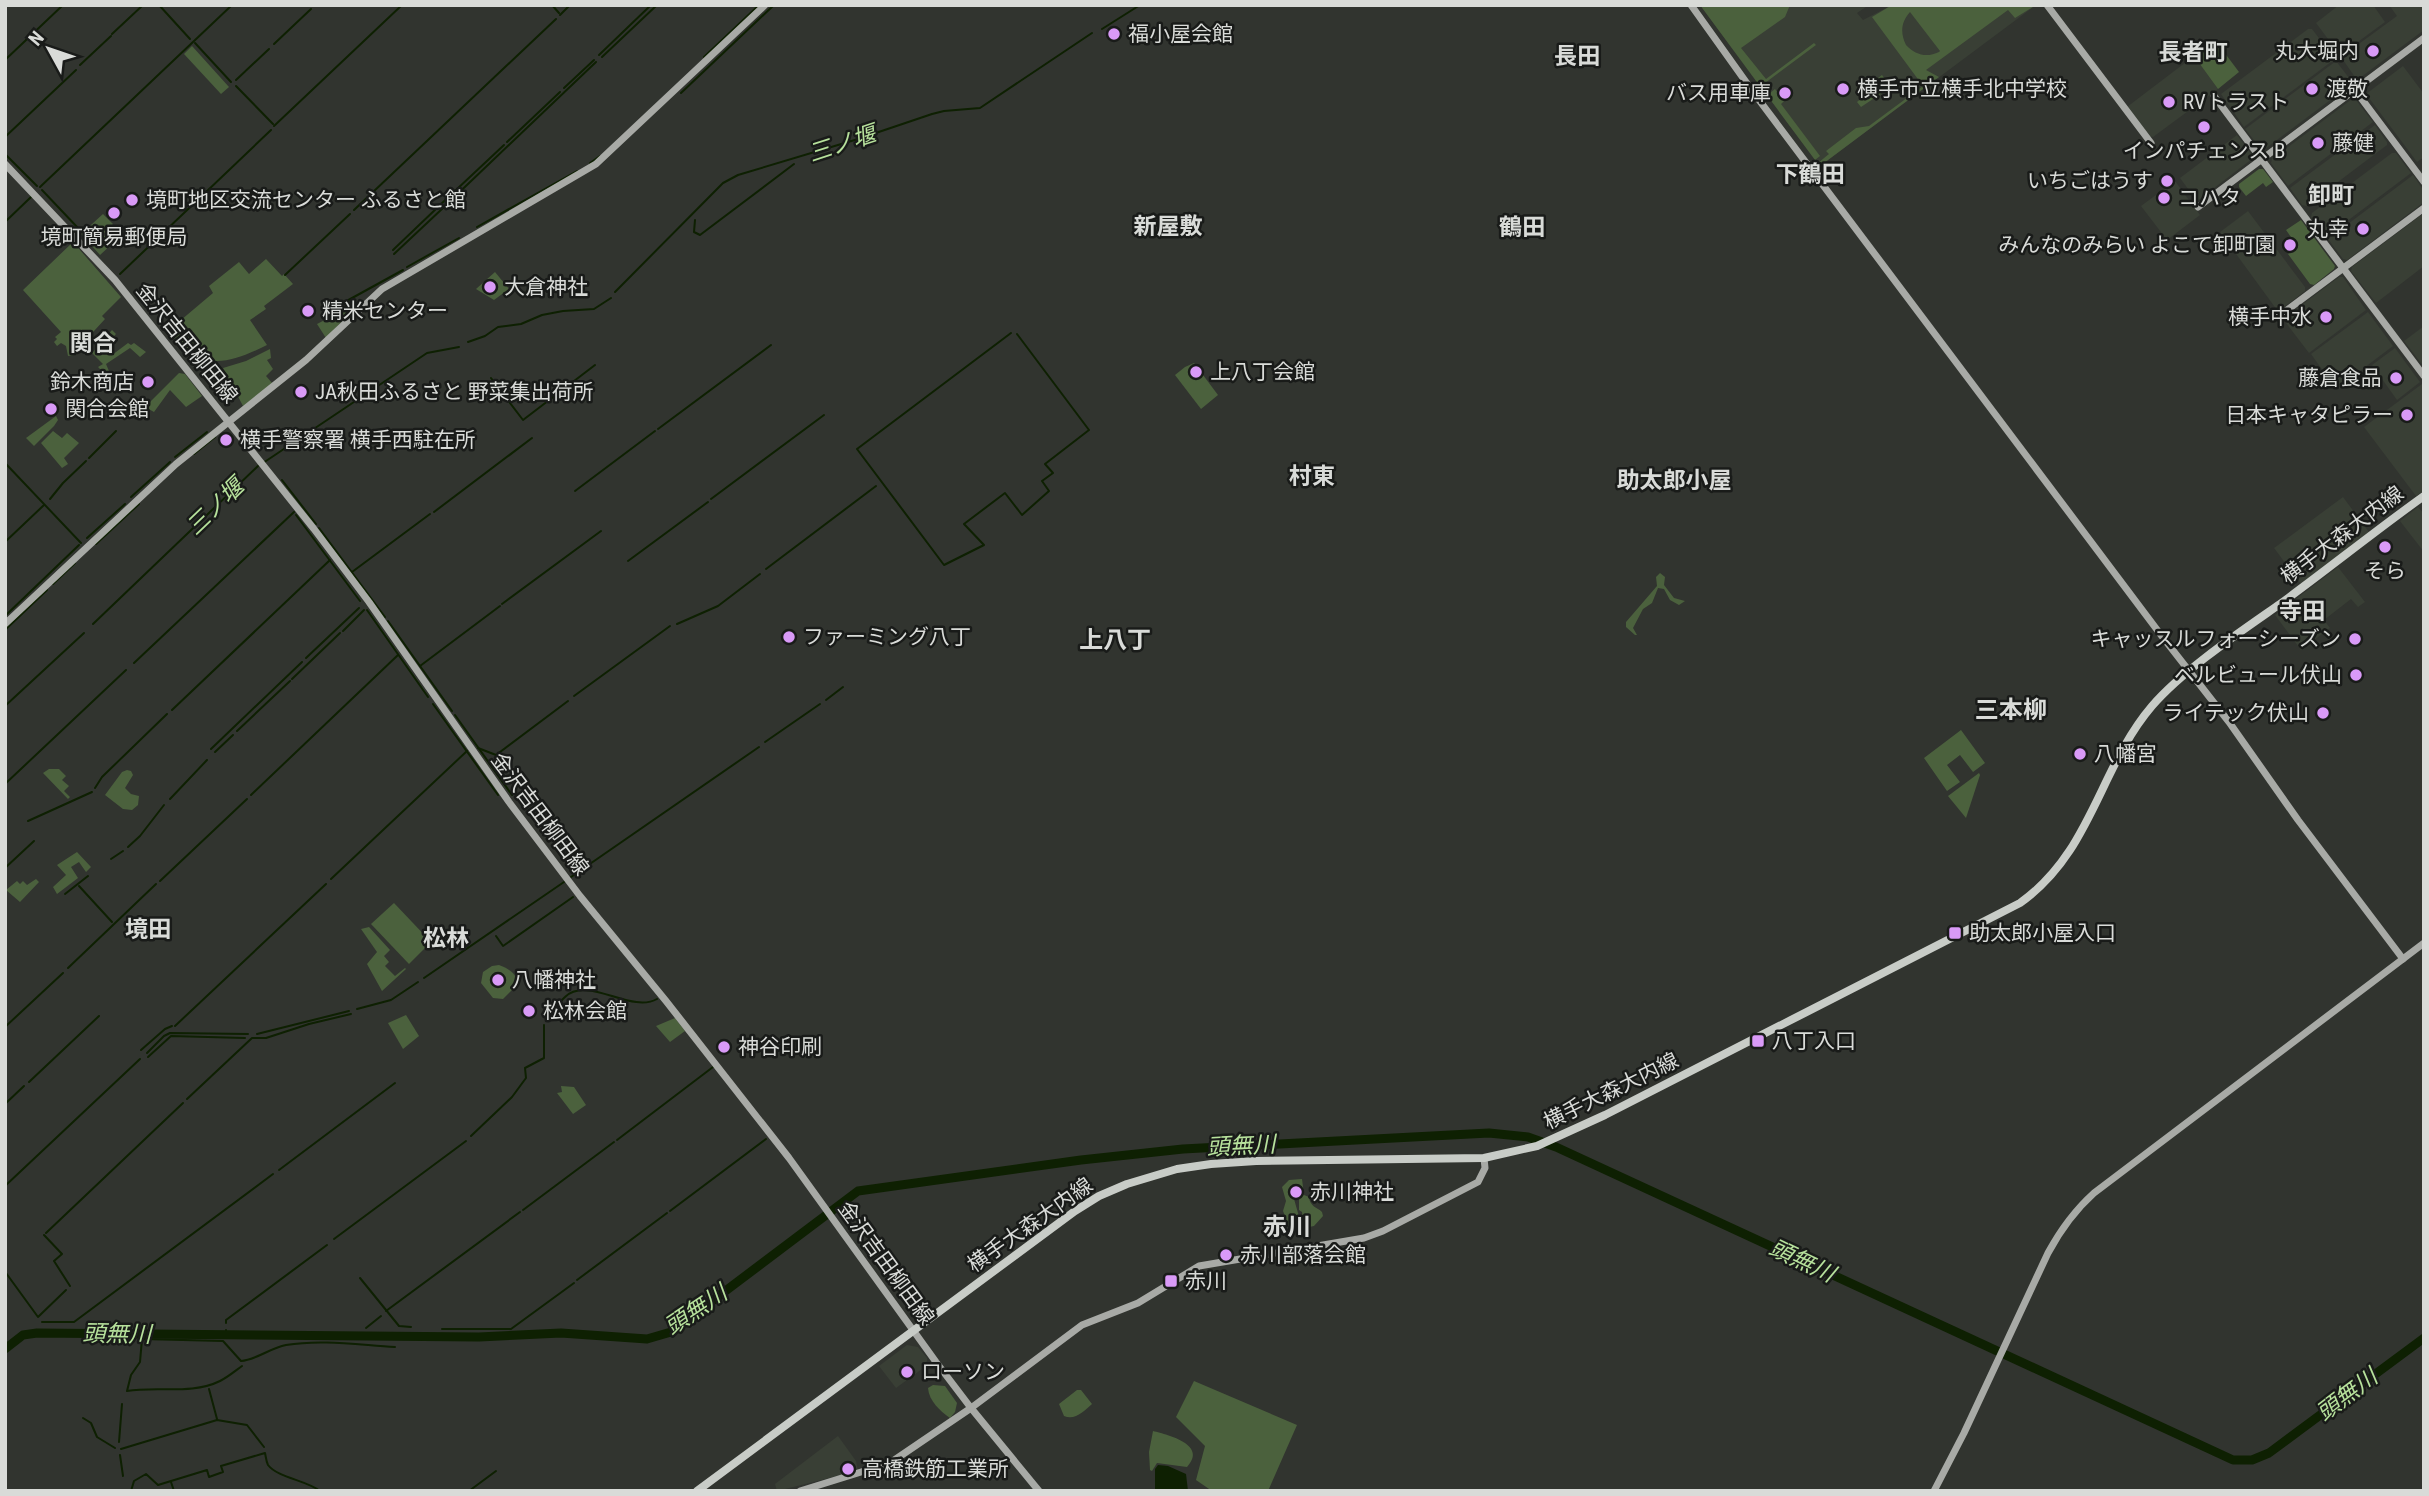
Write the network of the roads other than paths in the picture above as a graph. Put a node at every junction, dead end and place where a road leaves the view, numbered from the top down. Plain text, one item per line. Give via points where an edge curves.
1 (765, 5) edge
2 (1691, 5) edge
3 (2047, 5) edge
4 (2424, 37) edge
5 (2355, 90) junction
6 (2214, 96) dead end
7 (2151, 143) dead end
8 (2262, 159) junction
9 (5, 164) edge
10 (2424, 181) edge
11 (2198, 207) dead end
12 (2424, 208) edge
13 (2344, 268) junction
14 (2279, 316) dead end
15 (2424, 376) edge
16 (228, 421) junction
17 (2424, 496) edge
18 (5, 624) edge
19 (2189, 672) junction
20 (2424, 943) edge
21 (2403, 959) junction
22 (1484, 1158) junction
23 (913, 1330) junction
24 (971, 1408) junction
25 (697, 1491) edge
26 (800, 1491) edge
27 (1039, 1491) edge
28 (1934, 1491) edge

1 - 16 street via 596,164 382,289 306,360
2 - 19 street
3 - 7 street
4 - 5 street
5 - 8 street
5 - 10 street
6 - 8 street
8 - 11 street
8 - 13 street
9 - 16 street, 金沢吉田柳田線 via 115,280
12 - 13 street
13 - 14 street
13 - 15 street
16 - 18 street
16 - 23 street, 金沢吉田柳田線 via 369,602 509,802 789,1158
17 - 19 main road, 横手大森大内線
19 - 21 street
19 - 22 main road, 横手大森大内線 via 2146,714 2075,842 2036,892 1562,1136
20 - 21 street
21 - 28 street via 2075,1211 2057,1237
22 - 23 main road, 横手大森大内線 via 1256,1161 1151,1176 1099,1196 1075,1211
22 - 24 street via 1478,1182 1383,1231 1199,1266 1138,1303 1082,1325
23 - 24 street, 金沢吉田柳田線
23 - 25 main road, 横手大森大内線
24 - 26 street via 890,1463
24 - 27 street, 金沢吉田柳田線

